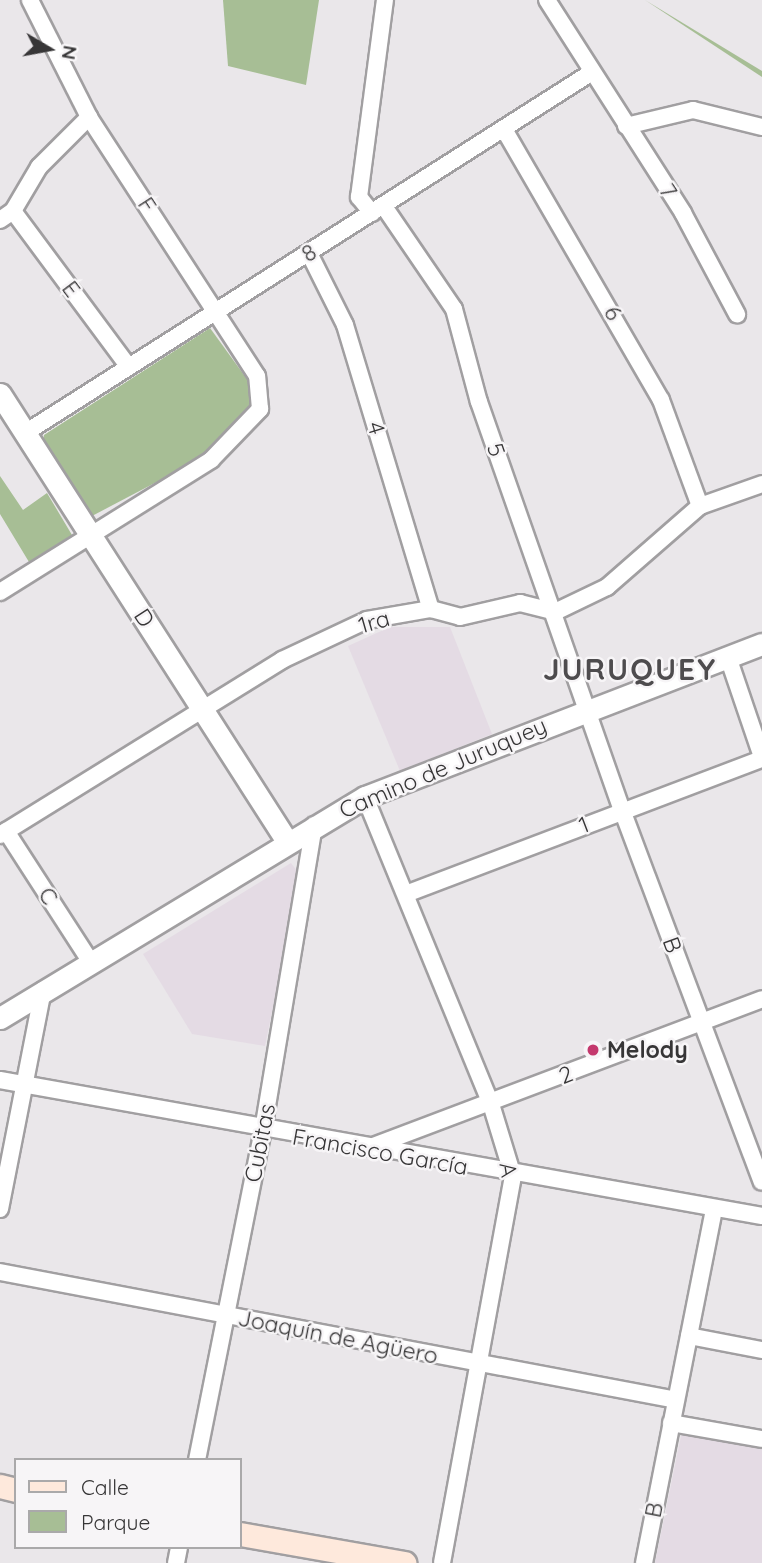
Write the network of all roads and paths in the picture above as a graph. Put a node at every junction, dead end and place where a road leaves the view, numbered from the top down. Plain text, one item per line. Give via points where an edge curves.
1 (30, 0) edge
2 (385, 0) edge
3 (547, 0) edge
4 (592, 72) junction
5 (89, 117) junction
6 (626, 126) junction
7 (762, 127) edge
8 (505, 131) junction
9 (378, 209) junction
10 (6, 216) edge
11 (309, 253) junction
12 (217, 311) junction
13 (737, 314) dead end
14 (129, 367) junction
15 (0, 394) edge
16 (24, 433) junction
17 (762, 484) edge
18 (700, 506) junction
19 (89, 533) junction
20 (0, 592) edge
21 (431, 609) junction
22 (555, 612) junction
23 (762, 644) edge
24 (728, 657) junction
25 (586, 707) junction
26 (202, 708) junction
27 (762, 758) edge
28 (365, 797) junction
29 (622, 810) junction
30 (314, 825) junction
31 (3, 833) edge
32 (288, 842) junction
33 (406, 894) junction
34 (90, 961) junction
35 (43, 990) junction
36 (762, 999) edge
37 (0, 1018) edge
38 (701, 1022) junction
39 (0, 1080) edge
40 (24, 1085) junction
41 (491, 1104) junction
42 (263, 1130) junction
43 (368, 1148) junction
44 (513, 1176) junction
45 (762, 1182) edge
46 (0, 1209) edge
47 (714, 1209) junction
48 (762, 1216) edge
49 (0, 1272) edge
50 (227, 1316) junction
51 (689, 1336) junction
52 (762, 1350) edge
53 (480, 1363) junction
54 (676, 1400) junction
55 (671, 1423) junction
56 (762, 1439) edge
57 (197, 1458) edge
58 (242, 1534) edge
59 (404, 1563) edge
60 (442, 1563) edge
61 (644, 1563) edge

1 - 5 street, F
2 - 9 street, 5 via 359,197
3 - 4 street, 7
4 - 6 street, 7
4 - 8 street, 8
5 - 10 street via 39,167
5 - 12 street, F
6 - 7 street via 692,110
6 - 13 street, 7
8 - 9 street, 8
8 - 18 street, 6 via 654,387
9 - 11 street, 8
9 - 22 street, 5 via 454,309 479,402
10 - 14 street, E
11 - 12 street, 8
11 - 21 street, 4 via 345,325
12 - 14 street, 8
12 - 19 street, F via 257,376 260,410 211,460
14 - 16 street, 8
15 - 16 street, D
16 - 19 street, D
17 - 18 street
18 - 22 street via 607,587
19 - 20 street
19 - 26 street, D
21 - 22 street, 1ra via 460,617 520,603
21 - 26 street, 1ra via 367,620 282,660
22 - 25 street, 5
23 - 24 street, Camino de Juruquey
24 - 25 street, Camino de Juruquey
24 - 27 street
25 - 28 street, Camino de Juruquey
25 - 29 street, B
26 - 31 street, 1ra
26 - 32 street, D
27 - 29 street, 1
28 - 30 street, Camino de Juruquey
28 - 33 street, A
29 - 33 street, 1
29 - 38 street, B
30 - 32 street, Camino de Juruquey
30 - 42 street, Cubitas
31 - 34 street, C
32 - 34 street, Camino de Juruquey
33 - 41 street, A
34 - 35 street, Camino de Juruquey
35 - 37 street, Camino de Juruquey
35 - 40 street
36 - 38 street, 2
38 - 41 street, 2
38 - 45 street, B
39 - 40 street, Francisco García
40 - 42 street, Francisco García
40 - 46 street
41 - 43 street, 2
41 - 44 street, A
42 - 43 street, Francisco García
42 - 50 street, Cubitas
43 - 44 street, Francisco García
44 - 47 street, Francisco García
44 - 53 street, A
47 - 48 street, Francisco García
47 - 51 street, B
49 - 50 street, Joaquín de Agüero
50 - 53 street, Joaquín de Agüero
50 - 57 street, Cubitas
51 - 52 street
51 - 54 street, B
53 - 54 street, Joaquín de Agüero
53 - 60 street, A
54 - 55 street, B
55 - 56 street
55 - 61 street, B
58 - 59 main road

